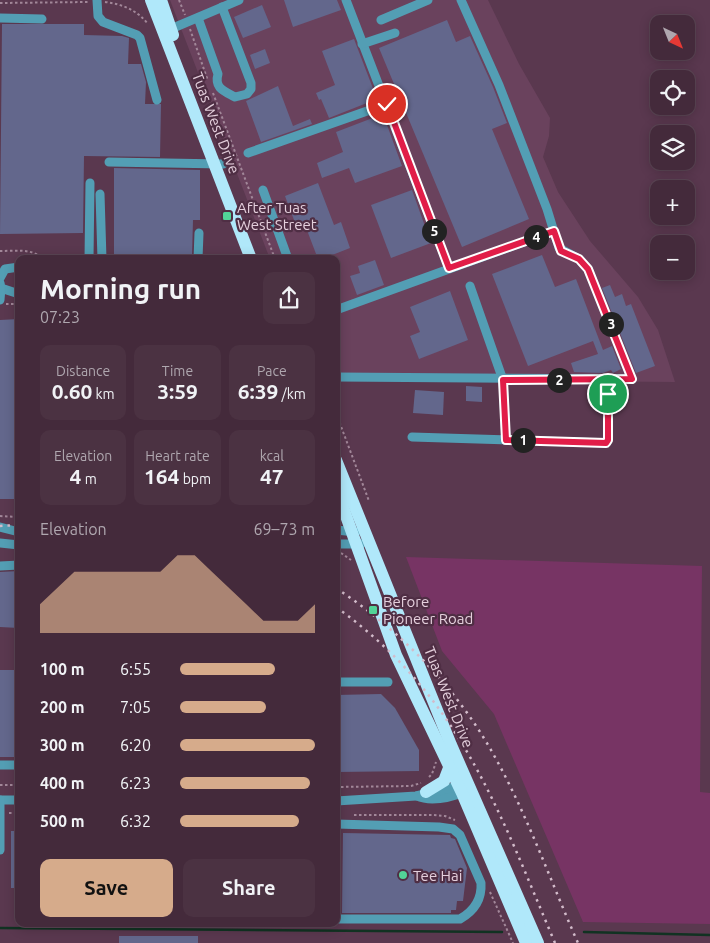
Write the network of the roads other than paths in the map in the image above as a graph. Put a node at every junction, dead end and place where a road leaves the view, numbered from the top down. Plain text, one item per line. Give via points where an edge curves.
1 (97, 0) edge
2 (151, 0) edge
3 (161, 0) edge
4 (239, 0) edge
5 (346, 0) edge
6 (428, 0) edge
7 (461, 0) edge
8 (222, 7) junction
9 (0, 18) edge
10 (42, 18) dead end
11 (198, 18) junction
12 (381, 20) dead end
13 (167, 31) junction
14 (395, 33) dead end
15 (362, 44) junction
16 (157, 100) dead end
17 (387, 104) junction
18 (248, 153) dead end
19 (109, 162) dead end
20 (219, 165) junction
21 (90, 183) dead end
22 (263, 190) dead end
23 (100, 194) dead end
24 (554, 231) junction
25 (198, 233) dead end
26 (89, 255) edge
27 (102, 255) edge
28 (198, 255) edge
29 (250, 255) edge
30 (257, 255) edge
31 (287, 255) edge
32 (15, 268) edge
33 (449, 268) junction
34 (0, 283) edge
35 (470, 286) dead end
36 (15, 292) edge
37 (0, 302) edge
38 (340, 309) edge
39 (340, 377) edge
40 (503, 380) junction
41 (608, 394) dead end
42 (412, 437) dead end
43 (506, 440) junction
44 (340, 470) edge
45 (340, 500) edge
46 (0, 527) edge
47 (340, 530) edge
48 (15, 531) edge
49 (351, 531) junction
50 (367, 538) junction
51 (0, 544) edge
52 (340, 544) edge
53 (356, 544) junction
54 (15, 545) edge
55 (15, 565) edge
56 (0, 566) edge
57 (340, 682) edge
58 (388, 682) dead end
59 (0, 765) edge
60 (15, 765) edge
61 (449, 768) junction
62 (465, 788) junction
63 (421, 794) junction
64 (0, 800) edge
65 (15, 800) edge
66 (340, 801) edge
67 (0, 822) edge
68 (340, 824) edge
69 (0, 850) edge
70 (340, 919) edge
71 (526, 943) edge
72 (538, 943) edge

1 - 16 street via 98,16 103,22 140,38
2 - 13 main road, Tuas West Drive
3 - 13 main road, Tuas West Drive
4 - 8 street
5 - 15 street
6 - 12 street
7 - 24 street via 499,85
8 - 11 street
8 - 11 street via 251,83 247,94 235,97 218,87 218,74
9 - 10 street
11 - 13 street
13 - 20 main road, Tuas West Drive
14 - 15 street
15 - 17 street
17 - 18 street
17 - 33 street
19 - 20 street
20 - 29 main road, Tuas West Drive
20 - 30 main road, Tuas West Drive
21 - 26 street
22 - 31 street
23 - 27 street
24 - 33 street
24 - 40 street via 561,251 579,259 588,269 632,379
25 - 28 street
32 - 34 street via 5,269
33 - 38 street
34 - 36 street
34 - 37 street
35 - 40 street
39 - 40 street
40 - 43 street
41 - 43 street via 606,443
42 - 43 street
44 - 50 main road, Tuas West Drive
45 - 49 main road, Tuas West Drive
46 - 48 street
47 - 49 street
49 - 50 street
49 - 53 main road, Tuas West Drive
50 - 53 street
50 - 62 main road, Tuas West Drive
51 - 54 street
52 - 53 street
53 - 61 main road, Tuas West Drive via 396,655
55 - 56 street
57 - 58 street
59 - 60 street
61 - 62 main road, Tuas West Drive
61 - 63 main road via 444,781
62 - 63 street
62 - 71 main road, Tuas West Drive
62 - 72 main road, Tuas West Drive
63 - 66 street
64 - 65 street
64 - 67 street
67 - 69 street
68 - 70 street via 454,829 460,835 482,891 473,910 460,919

